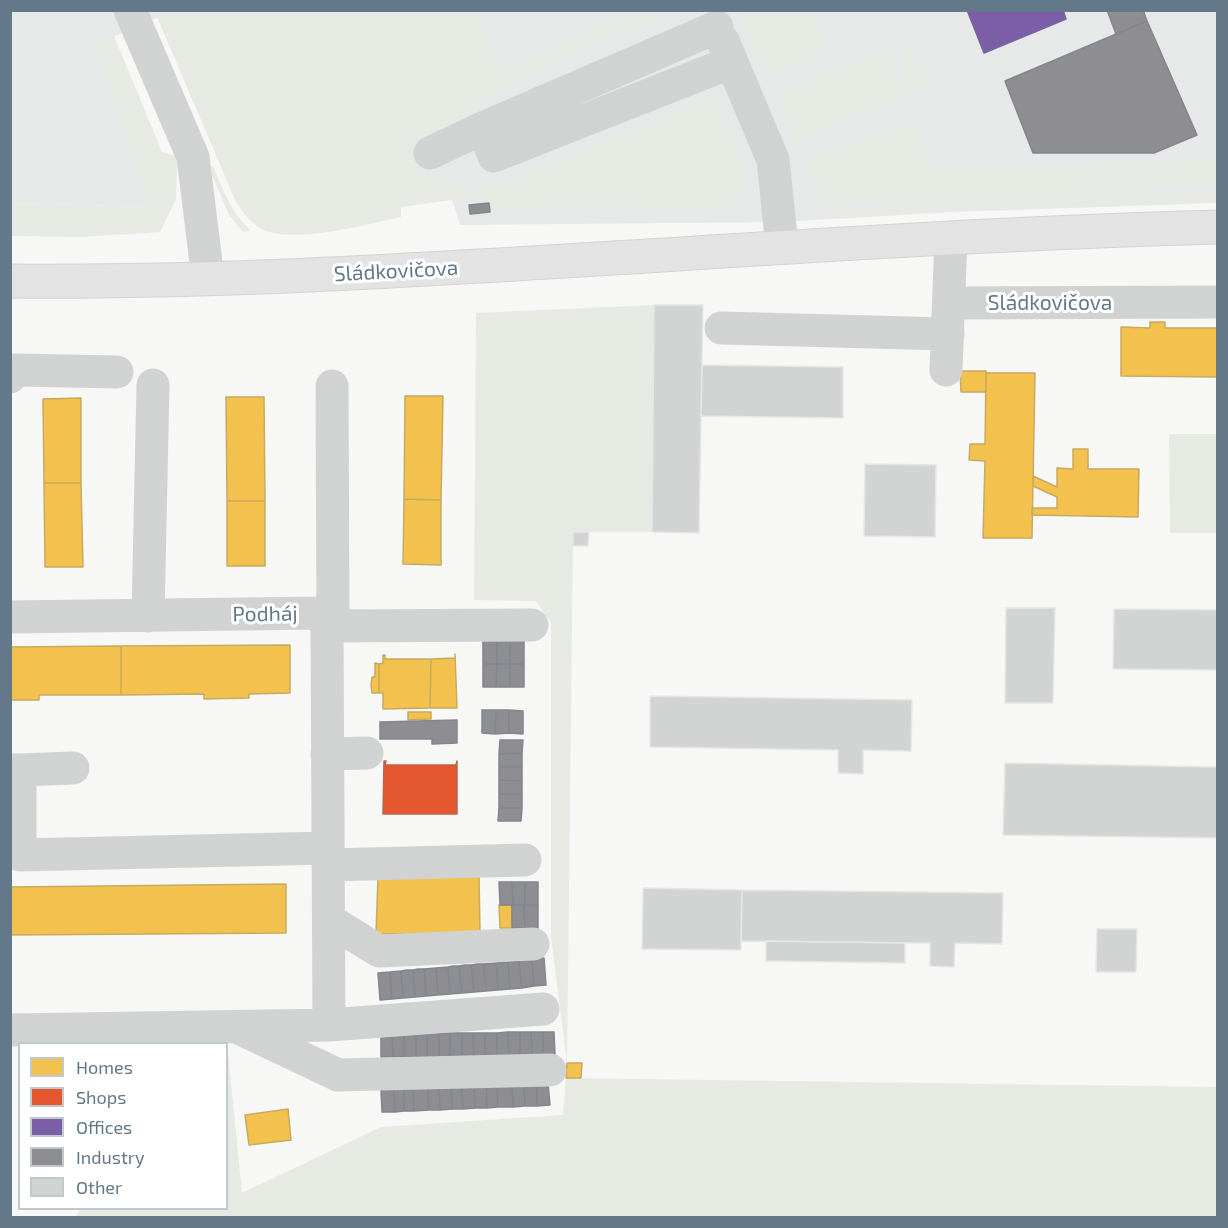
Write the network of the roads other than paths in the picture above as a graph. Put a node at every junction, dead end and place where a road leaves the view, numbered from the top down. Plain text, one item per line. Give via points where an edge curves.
1 (130, 10) edge
2 (713, 19) edge
3 (732, 62) junction
4 (483, 128) junction
5 (430, 153) dead end
6 (1218, 227) edge
7 (951, 237) junction
8 (782, 247) junction
9 (208, 279) junction
10 (10, 281) edge
11 (1218, 302) edge
12 (948, 318) junction
13 (721, 328) dead end
14 (946, 370) dead end
15 (117, 372) dead end
16 (10, 377) edge
17 (153, 385) dead end
18 (332, 386) dead end
19 (148, 616) junction
20 (10, 617) edge
21 (532, 625) dead end
22 (330, 626) junction
23 (367, 753) dead end
24 (327, 754) junction
25 (73, 768) dead end
26 (15, 770) edge
27 (328, 857) junction
28 (525, 860) dead end
29 (329, 920) junction
30 (534, 944) dead end
31 (543, 1009) dead end
32 (329, 1025) junction
33 (234, 1026) junction
34 (10, 1030) edge
35 (550, 1071) dead end

1 - 9 street via 193,157
2 - 3 street
2 - 4 street
3 - 4 street via 494,156
3 - 8 street via 773,160
4 - 5 street
6 - 7 main road, Sládkovičova
7 - 8 main road, Sládkovičova
7 - 12 street
8 - 9 main road, Sládkovičova via 373,273
9 - 10 main road, Sládkovičova
11 - 12 street, Sládkovičova
12 - 13 street, Sládkovičova
12 - 14 street
15 - 16 street via 16,370
17 - 19 street
18 - 22 street
19 - 20 street, Podháj
19 - 22 street, Podháj via 318,614
21 - 22 street
22 - 24 street, Podháj
23 - 24 street
24 - 27 street, Podháj
25 - 26 street
26 - 27 street via 20,855
27 - 28 street
27 - 29 street, Podháj
29 - 30 street via 379,951
29 - 32 street, Podháj
31 - 32 street
32 - 33 street
33 - 34 street
33 - 35 street via 338,1075

